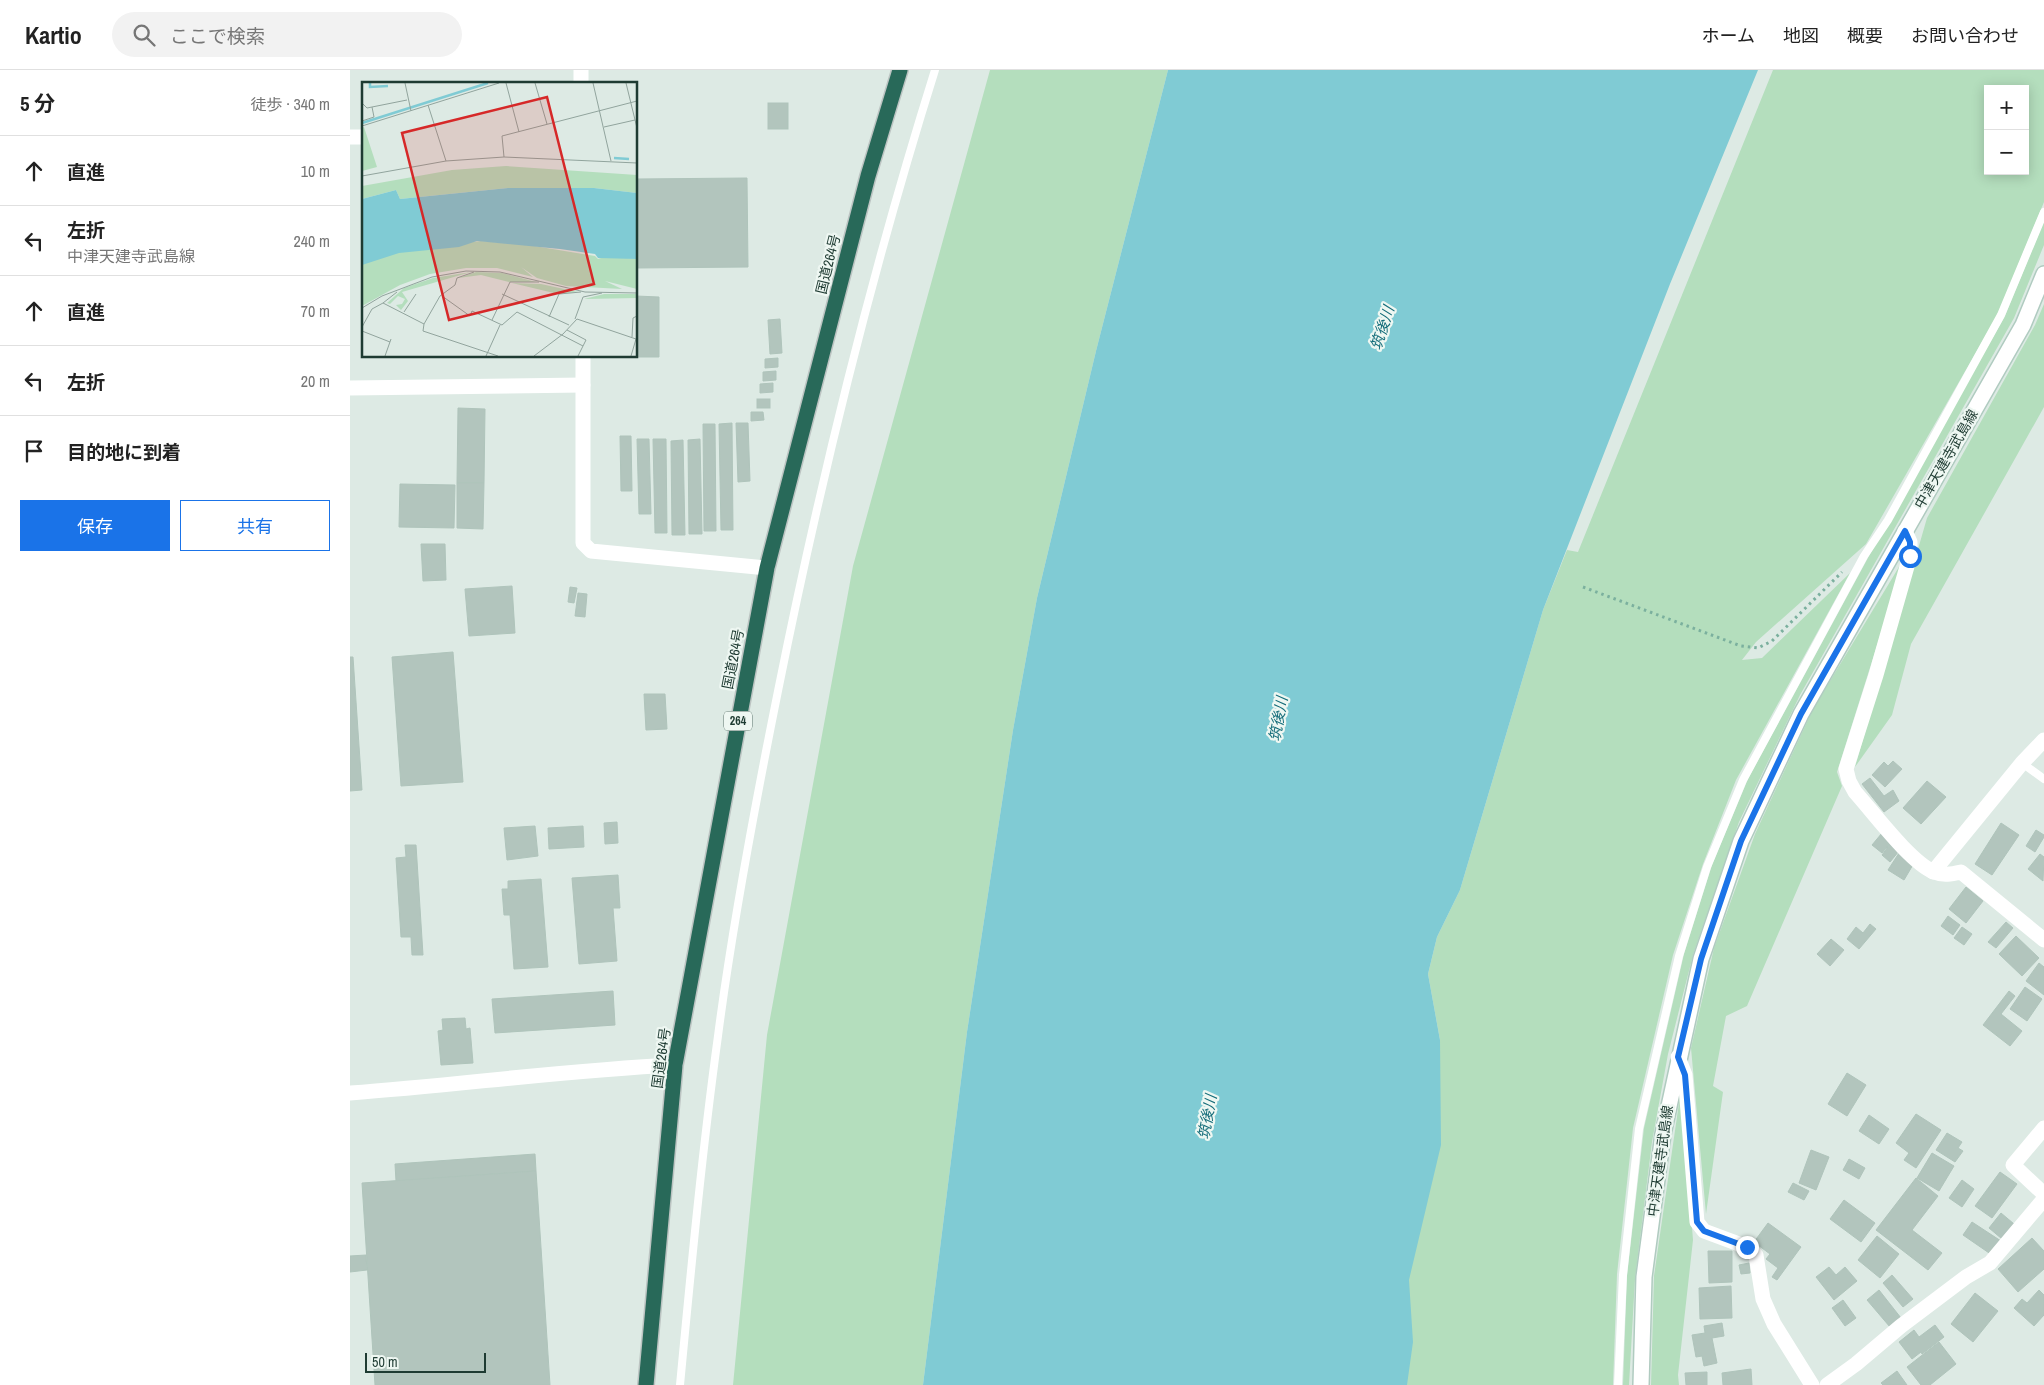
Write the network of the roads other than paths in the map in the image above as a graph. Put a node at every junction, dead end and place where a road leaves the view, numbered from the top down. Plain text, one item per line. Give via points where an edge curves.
1 (900, 70) edge
2 (936, 70) edge
3 (2044, 212) edge
4 (2044, 274) edge
5 (583, 358) edge
6 (583, 385) junction
7 (350, 388) edge
8 (1905, 531) junction
9 (767, 568) junction
10 (2044, 740) edge
11 (2022, 763) junction
12 (2044, 779) edge
13 (1933, 872) junction
14 (2044, 940) edge
15 (1678, 1057) junction
16 (675, 1065) junction
17 (350, 1093) edge
18 (2044, 1128) edge
19 (2044, 1194) edge
20 (2044, 1199) edge
21 (646, 1385) edge
22 (680, 1385) edge
23 (1618, 1385) edge
24 (1641, 1385) edge
25 (1812, 1385) edge
26 (1827, 1385) edge

1 - 9 highway, 国道264号 / 264 via 868,176
2 - 22 lane via 852,360 802,570 752,824 718,1034
3 - 23 lane via 2001,315 1888,520 1864,556 1743,780 1707,867 1679,956 1639,1129 1622,1275
4 - 8 street, 中津天建寺武島線 via 2023,326
5 - 6 street
6 - 7 street
6 - 9 street via 583,543 591,552
8 - 13 street via 1910,542 1910,556 1846,769 1855,792 1913,857
8 - 15 street, 中津天建寺武島線 via 1801,714 1741,841 1701,959
9 - 16 highway, 国道264号 / 264
10 - 11 street
11 - 12 lane
11 - 13 street
13 - 14 street via 1946,875 1961,872
15 - 24 street, 中津天建寺武島線 via 1663,1134 1644,1277
15 - 25 street via 1685,1075 1697,1222 1704,1231 1747,1247 1756,1255 1763,1299 1774,1324
16 - 17 street
16 - 21 highway, 国道264号 / 264
18 - 19 street via 2013,1165
20 - 26 street via 1990,1262 1922,1309

